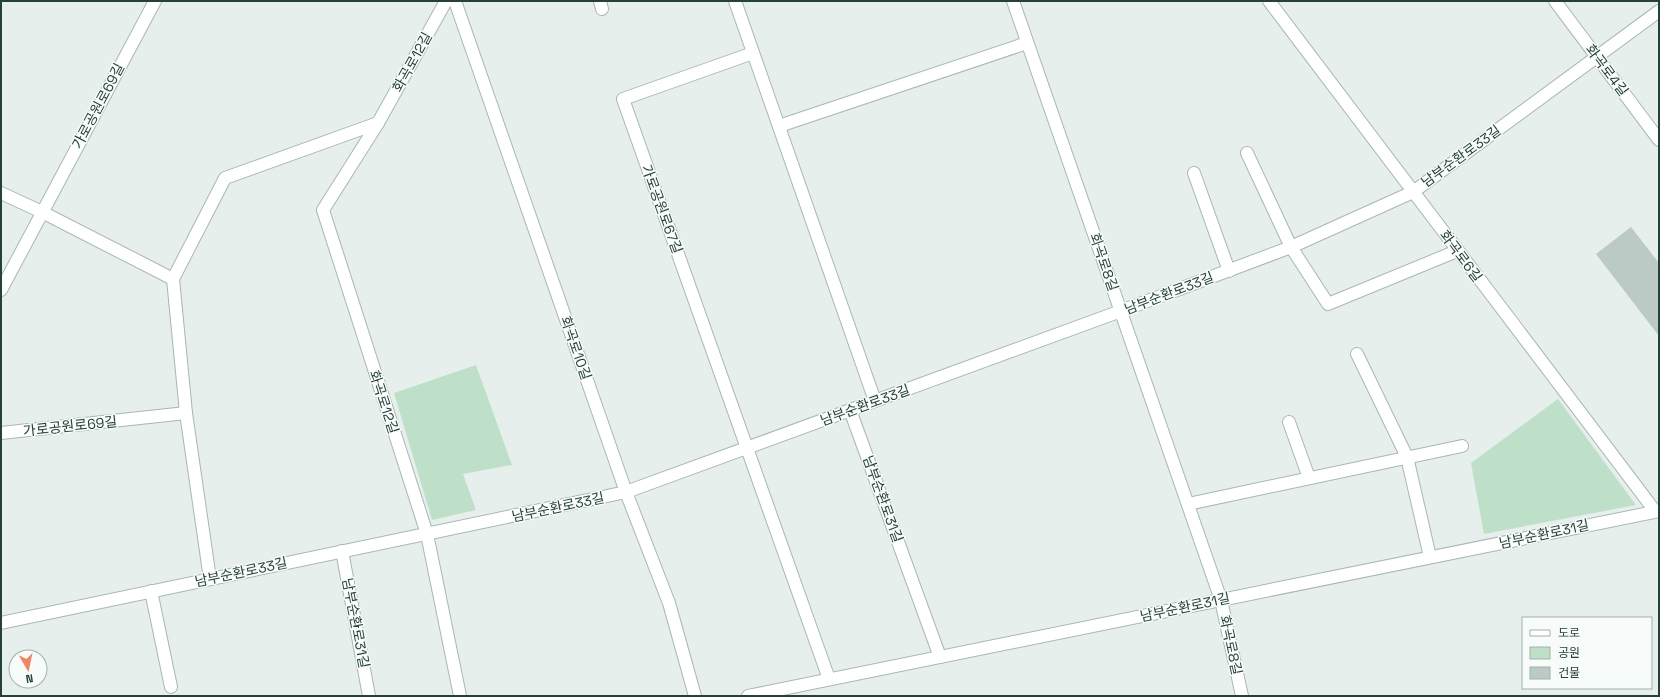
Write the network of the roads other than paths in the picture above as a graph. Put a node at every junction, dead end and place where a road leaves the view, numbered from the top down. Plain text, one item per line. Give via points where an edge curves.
1 (155, 1) edge
2 (446, 1) edge
3 (455, 1) edge
4 (735, 1) edge
5 (1013, 1) edge
6 (1269, 1) edge
7 (1555, 1) edge
8 (1659, 11) edge
9 (1027, 43) junction
10 (753, 53) junction
11 (1597, 56) junction
12 (378, 123) junction
13 (778, 126) junction
14 (1659, 140) edge
15 (1247, 152) dead end
16 (1194, 173) dead end
17 (1413, 192) junction
18 (1, 193) edge
19 (42, 212) junction
20 (1291, 248) junction
21 (1458, 251) junction
22 (1228, 271) junction
23 (173, 278) junction
24 (1, 290) edge
25 (1121, 311) junction
26 (1357, 354) dead end
27 (875, 401) junction
28 (850, 410) junction
29 (186, 413) junction
30 (1289, 422) dead end
31 (1, 433) edge
32 (1462, 446) dead end
33 (747, 449) junction
34 (1407, 457) junction
35 (1309, 478) junction
36 (626, 492) junction
37 (1188, 504) junction
38 (1657, 511) edge
39 (427, 534) junction
40 (342, 551) junction
41 (1430, 557) junction
42 (210, 579) junction
43 (151, 591) junction
44 (1221, 600) junction
45 (1, 623) edge
46 (940, 657) junction
47 (829, 680) junction
48 (171, 687) dead end
49 (369, 696) edge
50 (460, 696) edge
51 (695, 696) edge
52 (748, 696) edge
53 (1242, 696) edge

1 - 19 street, 가로공원로69길
2 - 12 street, 화곡로12길
3 - 36 street, 화곡로10길
4 - 10 street
5 - 9 street, 화곡로8길
6 - 17 street, 화곡로6길
7 - 11 street, 화곡로4길
8 - 11 street, 남부순환로33길
9 - 13 street
9 - 25 street, 화곡로8길
10 - 13 street
10 - 33 street, 가로공원로67길 via 623,99
11 - 14 street, 화곡로4길
11 - 17 street, 남부순환로33길
12 - 23 street via 225,178
12 - 39 street, 화곡로12길 via 323,210
13 - 27 street
15 - 20 street
16 - 22 street
17 - 20 street, 남부순환로33길
17 - 21 street, 화곡로6길
18 - 19 street
19 - 23 street
19 - 24 street, 가로공원로69길
20 - 21 street via 1328,304
20 - 22 street, 남부순환로33길
21 - 38 street, 화곡로6길
22 - 25 street, 남부순환로33길
23 - 29 street
25 - 27 street, 남부순환로33길
25 - 37 street, 화곡로8길
26 - 34 street
27 - 28 street, 남부순환로33길
28 - 33 street, 남부순환로33길
28 - 46 street, 남부순환로31길
29 - 31 street, 가로공원로69길
29 - 42 street
30 - 35 street
32 - 34 street
33 - 36 street, 남부순환로33길
33 - 47 street
34 - 35 street
34 - 41 street
35 - 37 street
36 - 39 street, 남부순환로33길
36 - 51 street, 화곡로10길 via 669,603
37 - 44 street, 화곡로8길
38 - 41 street, 남부순환로31길
39 - 40 street, 남부순환로33길
39 - 50 street, 화곡로12길
40 - 42 street, 남부순환로33길
40 - 49 street, 남부순환로31길
41 - 44 street, 남부순환로31길
42 - 43 street, 남부순환로33길
43 - 45 street, 남부순환로33길
43 - 48 street
44 - 46 street, 남부순환로31길
44 - 53 street, 화곡로8길
46 - 47 street, 남부순환로31길
47 - 52 street, 남부순환로31길

